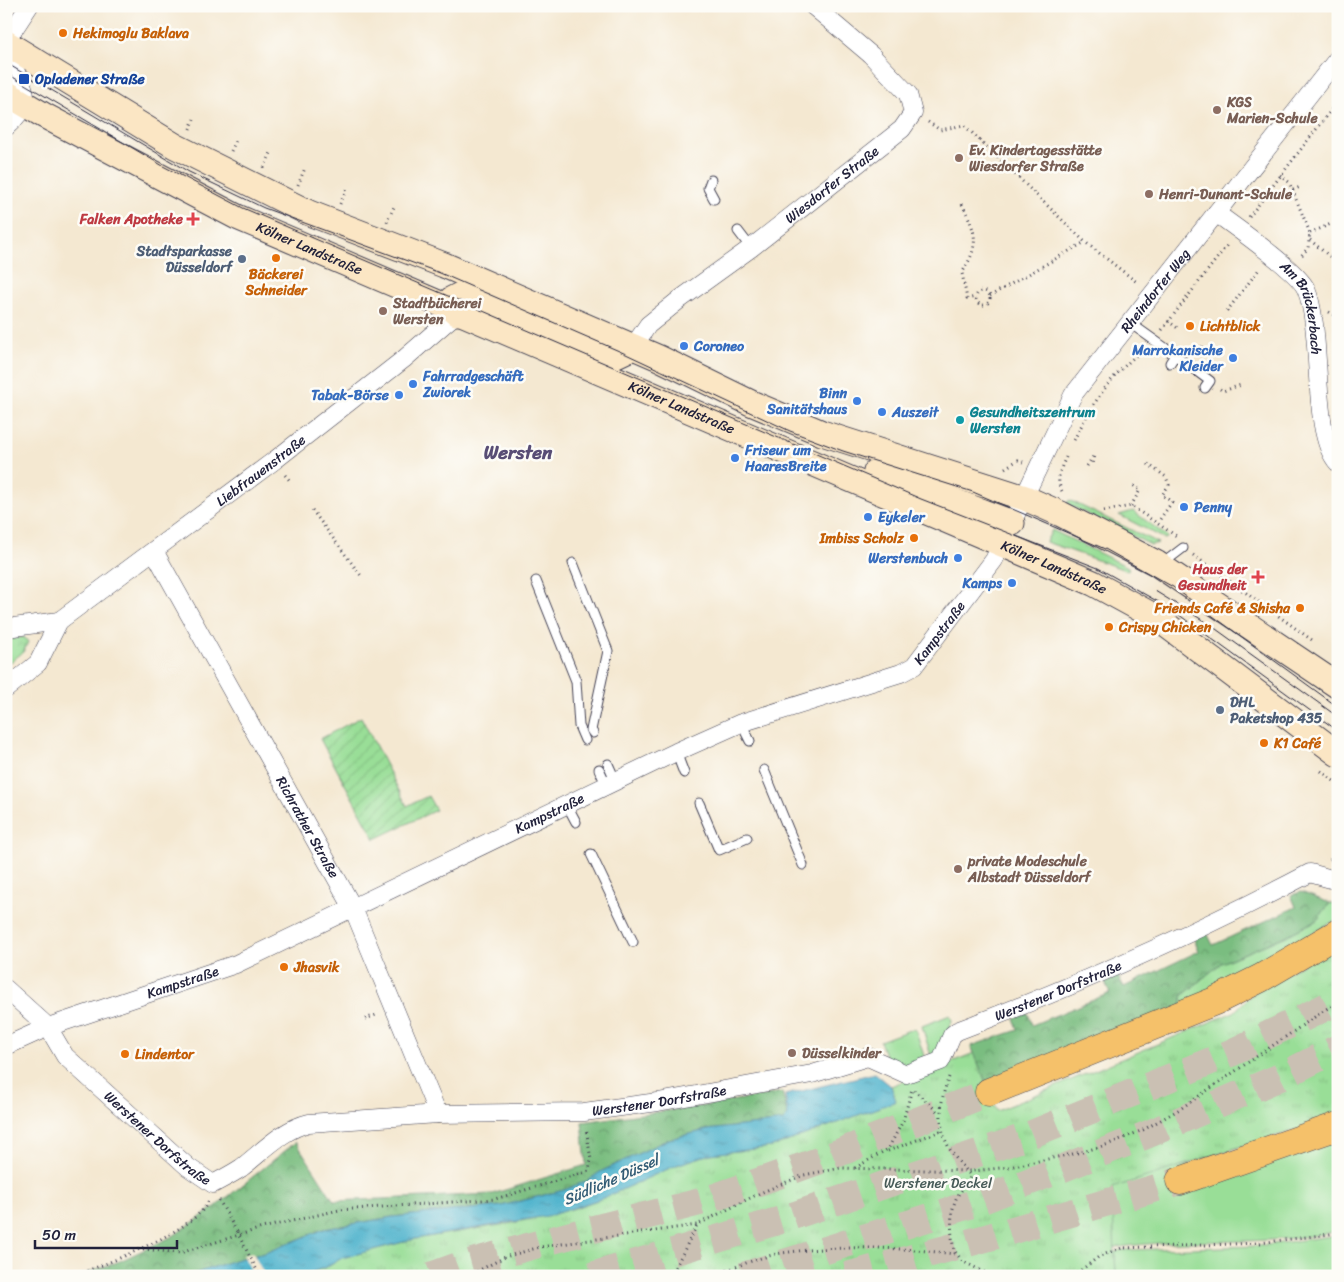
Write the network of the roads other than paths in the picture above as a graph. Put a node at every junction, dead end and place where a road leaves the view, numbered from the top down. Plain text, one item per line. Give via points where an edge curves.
1 (29, 6) edge
2 (813, 6) edge
3 (6, 42) edge
4 (6, 54) edge
5 (1338, 58) edge
6 (16, 98) edge
7 (6, 127) edge
8 (712, 180) dead end
9 (714, 199) dead end
10 (1216, 213) junction
11 (738, 231) dead end
12 (752, 248) junction
13 (457, 313) junction
14 (1130, 323) junction
15 (633, 347) junction
16 (1205, 388) dead end
17 (1338, 463) edge
18 (1025, 498) junction
19 (1007, 533) junction
20 (1183, 548) road end
21 (154, 551) junction
22 (573, 563) dead end
23 (1156, 563) junction
24 (536, 581) dead end
25 (59, 621) junction
26 (6, 628) edge
27 (1338, 686) edge
28 (6, 689) edge
29 (741, 723) junction
30 (593, 733) dead end
31 (585, 740) dead end
32 (750, 741) dead end
33 (676, 752) junction
34 (1338, 754) edge
35 (608, 764) dead end
36 (599, 769) dead end
37 (764, 770) dead end
38 (684, 773) dead end
39 (612, 784) junction
40 (699, 803) dead end
41 (568, 805) junction
42 (576, 822) dead end
43 (747, 838) dead end
44 (591, 854) dead end
45 (803, 865) dead end
46 (1338, 881) edge
47 (353, 908) junction
48 (1338, 933) edge
49 (633, 942) dead end
50 (6, 989) edge
51 (48, 1027) junction
52 (6, 1046) edge
53 (990, 1092) tunnel mouth
54 (438, 1114) junction
55 (1338, 1126) edge
56 (1180, 1181) tunnel mouth

1 - 3 street
2 - 12 street, Wiesdorfer Straße via 871,55 908,94 913,113 902,129
3 - 15 main road via 174,146 255,188
4 - 6 street via 25,92
5 - 10 street, Rheindorfer Weg
6 - 7 street via 17,118
6 - 13 main road, Kölner Landstraße via 237,217 397,284
8 - 9 lane via 708,188
10 - 14 street, Rheindorfer Weg
10 - 17 street, Am Brückerbach via 1302,283 1309,301 1326,439
11 - 12 lane
12 - 15 street, Wiesdorfer Straße via 648,325
13 - 15 main road via 451,306 452,299 466,296 593,352 614,356
13 - 19 main road, Kölner Landstraße via 837,472 868,469
13 - 21 street, Liebfrauenstraße via 404,359
14 - 16 lane via 1154,340 1172,359 1210,381
14 - 18 street, Rheindorfer Weg via 1073,395
15 - 18 main road via 751,404 822,433
18 - 19 street, Rheindorfer Weg
18 - 23 main road via 1058,501
19 - 29 street, Kampstraße via 994,560 920,660 908,670
19 - 34 main road, Kölner Landstraße via 1157,618
20 - 23 lane via 1166,561
21 - 25 street, Liebfrauenstraße
21 - 47 street, Richrather Straße
22 - 30 lane via 608,651 591,730
23 - 27 main road
24 - 31 lane via 576,681 579,726
25 - 26 street, Liebfrauenstraße
25 - 28 street, Liebfrauenstraße via 38,663
29 - 32 lane
29 - 33 street, Kampstraße
33 - 38 lane
33 - 39 street, Kampstraße
35 - 39 lane
36 - 39 lane
37 - 45 lane
39 - 41 street, Kampstraße
40 - 43 lane via 719,850
41 - 42 lane
41 - 47 street, Kampstraße
44 - 49 lane
46 - 54 street, Werstener Dorfstraße via 1310,873 1228,916 1063,990 957,1030 941,1060 909,1080 868,1056 812,1074 584,1112
47 - 51 street, Kampstraße via 236,964
47 - 54 street, Richrather Straße
48 - 53 highway via 1215,1001
50 - 51 street, Werstener Dorfstraße
51 - 52 street
51 - 54 street, Werstener Dorfstraße via 65,1056 188,1167 213,1184 238,1170 299,1125
55 - 56 highway

